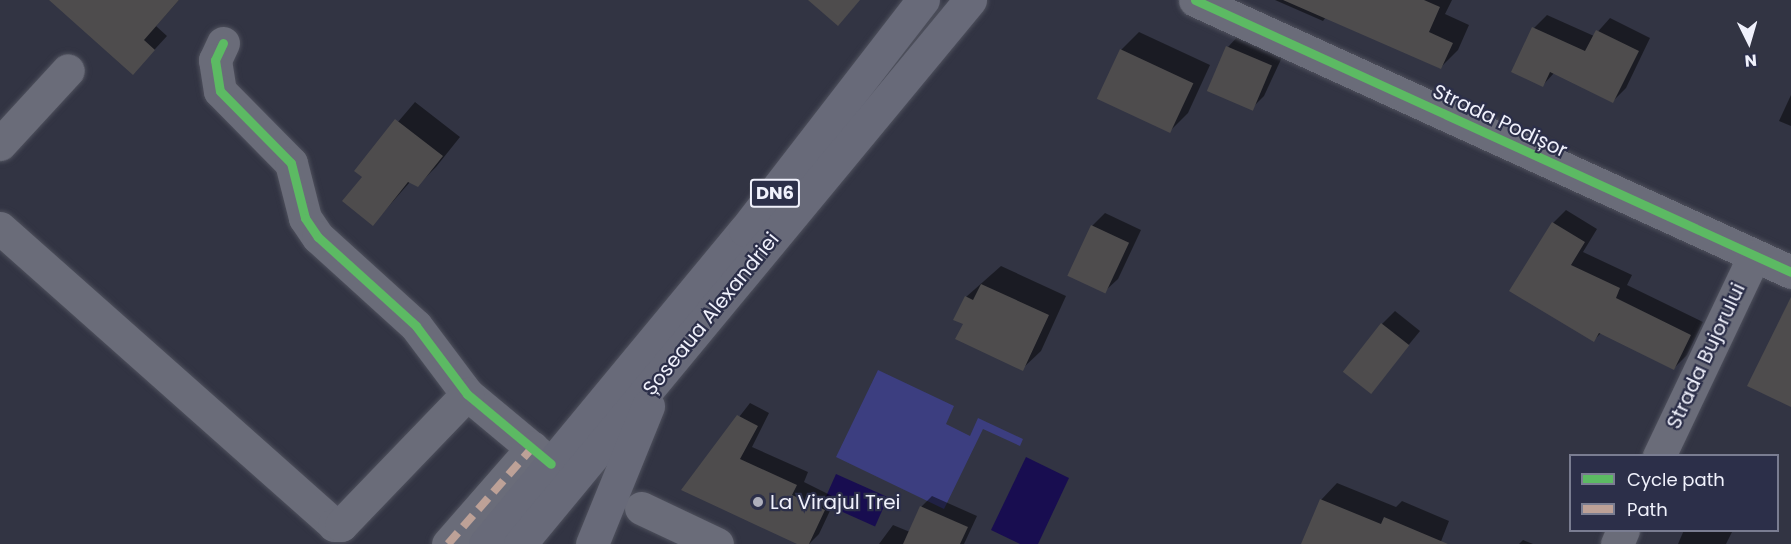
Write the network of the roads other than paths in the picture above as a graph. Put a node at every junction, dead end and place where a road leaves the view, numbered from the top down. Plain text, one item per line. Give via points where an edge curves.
1 (923, 0) edge
2 (970, 0) edge
3 (1195, 0) edge
4 (223, 43) dead end
5 (68, 70) dead end
6 (0, 144) edge
7 (0, 228) edge
8 (1754, 256) junction
9 (1791, 272) edge
10 (659, 379) junction
11 (468, 394) junction
12 (1660, 454) edge
13 (542, 456) junction
14 (641, 508) dead end
15 (448, 544) edge
16 (485, 544) edge
17 (520, 544) edge
18 (592, 544) edge
19 (717, 544) edge

1 - 13 highway, Șoseaua Alexandriei / DN6 via 745,230
2 - 10 highway, Șoseaua Alexandriei / DN6
3 - 8 street, Strada Podișor
4 - 11 street via 215,60 220,91 291,163 305,218 318,237 416,326
5 - 6 street
7 - 11 street via 334,525 341,525
8 - 9 street, Strada Podișor
8 - 12 street, Strada Bujorului
10 - 17 highway, Șoseaua Alexandriei / DN6
10 - 18 highway
11 - 13 street
13 - 15 street
13 - 16 highway, Șoseaua Alexandriei / DN6
14 - 19 street

